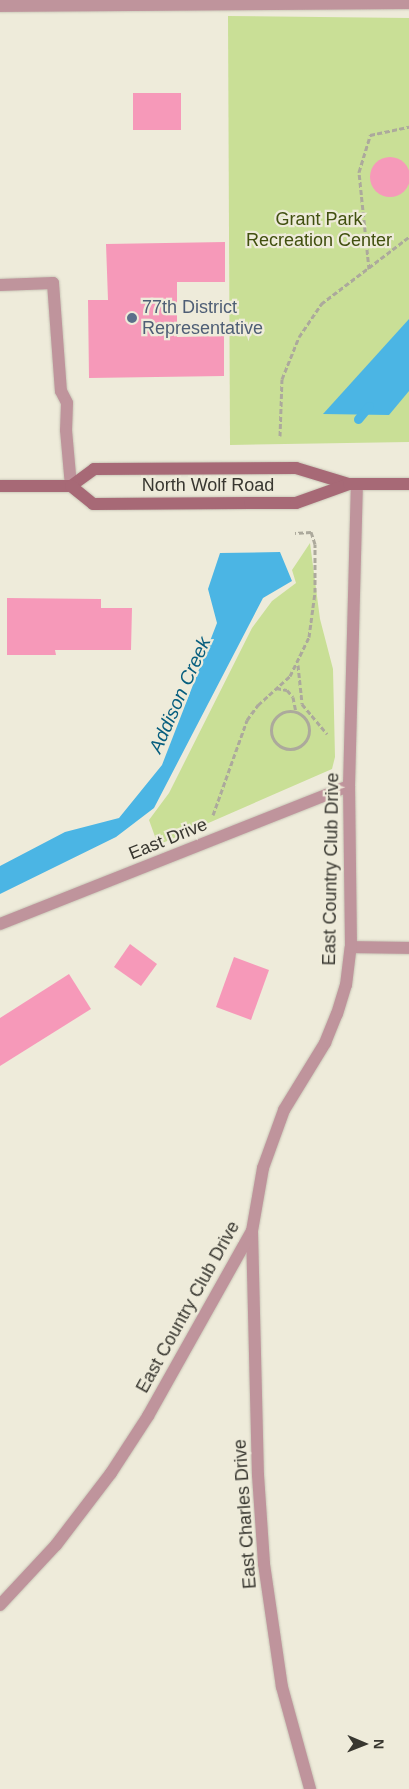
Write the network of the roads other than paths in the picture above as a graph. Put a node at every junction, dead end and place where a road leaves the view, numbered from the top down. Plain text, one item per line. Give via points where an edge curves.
1 (46, 2) edge
2 (409, 3) edge
3 (0, 6) edge
4 (0, 285) edge
5 (353, 484) junction
6 (409, 484) edge
7 (0, 486) edge
8 (71, 486) junction
9 (349, 786) junction
10 (0, 924) edge
11 (351, 947) junction
12 (409, 948) edge
13 (252, 1232) junction
14 (0, 1605) edge
15 (310, 1789) edge

1 - 2 street
1 - 3 street
4 - 8 street via 53,283 61,391 67,404
5 - 6 main road, North Wolf Road
5 - 8 main road, North Wolf Road via 296,468 94,469
5 - 8 main road, North Wolf Road via 296,502 250,503 93,504
5 - 9 street, East Country Club Drive
7 - 8 main road
9 - 10 street, East Drive
9 - 11 street, East Country Club Drive
11 - 12 street
11 - 13 street, East Country Club Drive via 346,985 337,1014 325,1043 284,1110 263,1168
13 - 14 street, East Country Club Drive via 148,1416 111,1473 56,1545
13 - 15 street, East Charles Drive via 257,1466 264,1564 282,1687

